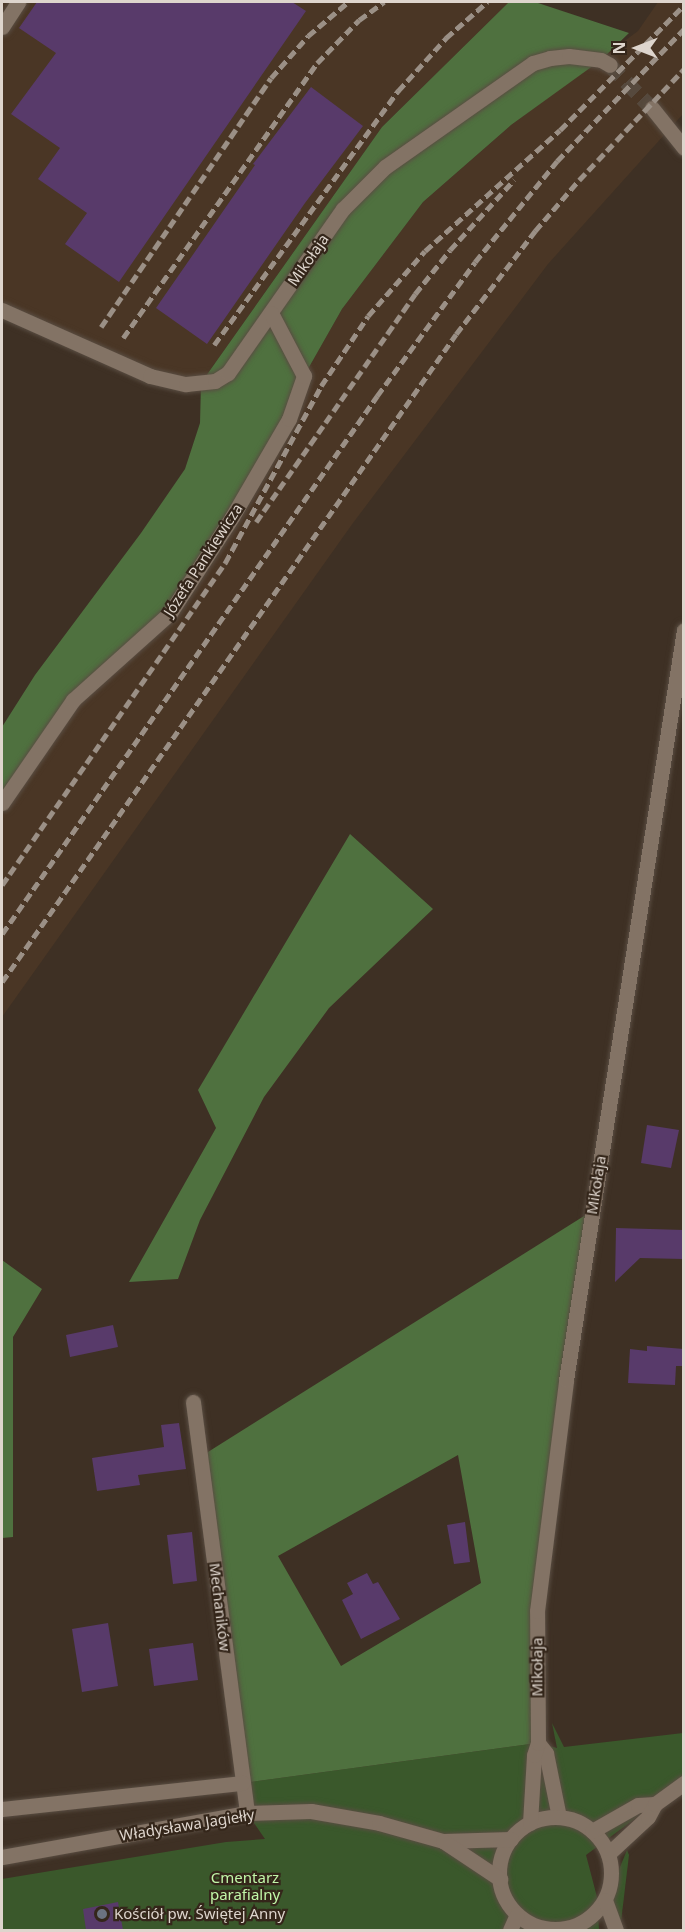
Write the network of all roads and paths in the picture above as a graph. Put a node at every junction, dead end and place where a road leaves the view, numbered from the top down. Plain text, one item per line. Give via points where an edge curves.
1 (18, 2) edge
2 (2, 27) edge
3 (610, 65) tunnel mouth
4 (652, 108) tunnel mouth
5 (684, 148) edge
6 (2, 310) edge
7 (271, 313) junction
8 (684, 630) edge
9 (2, 803) edge
10 (193, 1402) dead end
11 (538, 1743) junction
12 (243, 1783) junction
13 (684, 1783) edge
14 (655, 1804) junction
15 (2, 1809) edge
16 (247, 1813) junction
17 (558, 1817) junction
18 (531, 1823) junction
19 (592, 1831) junction
20 (511, 1839) junction
21 (443, 1841) junction
22 (608, 1854) junction
23 (2, 1857) edge
24 (500, 1879) junction
25 (605, 1900) junction
26 (517, 1914) junction
27 (578, 1928) edge
28 (543, 1929) edge
29 (510, 1930) edge
30 (616, 1930) edge

1 - 2 street
3 - 7 street, Mikołaja via 569,56 533,63 385,167 343,209
4 - 5 street
6 - 7 street, Mikołaja via 141,373 186,384 215,381 228,373
7 - 9 street, Józefa Pankiewicza via 304,376 289,419 170,613 73,700
8 - 11 street, Mikołaja via 566,1380 537,1611
10 - 12 street, Mechaników
11 - 17 street, Mikołaja via 546,1753
11 - 18 street, Mikołaja
12 - 15 street
12 - 16 street, Mechaników
13 - 14 street
14 - 19 street via 638,1805
14 - 22 street via 648,1817
16 - 21 street, Władysława Jagiełły via 310,1812 341,1816
16 - 23 street, Władysława Jagiełły
17 - 18 street
17 - 19 street via 576,1821
18 - 20 street
19 - 22 street
20 - 21 street, Władysława Jagiełły
20 - 24 street via 502,1858
21 - 24 street, Władysława Jagiełły
22 - 25 street via 611,1869
24 - 26 street via 505,1898
25 - 27 street
25 - 30 street
26 - 28 street
26 - 29 street
27 - 28 street

